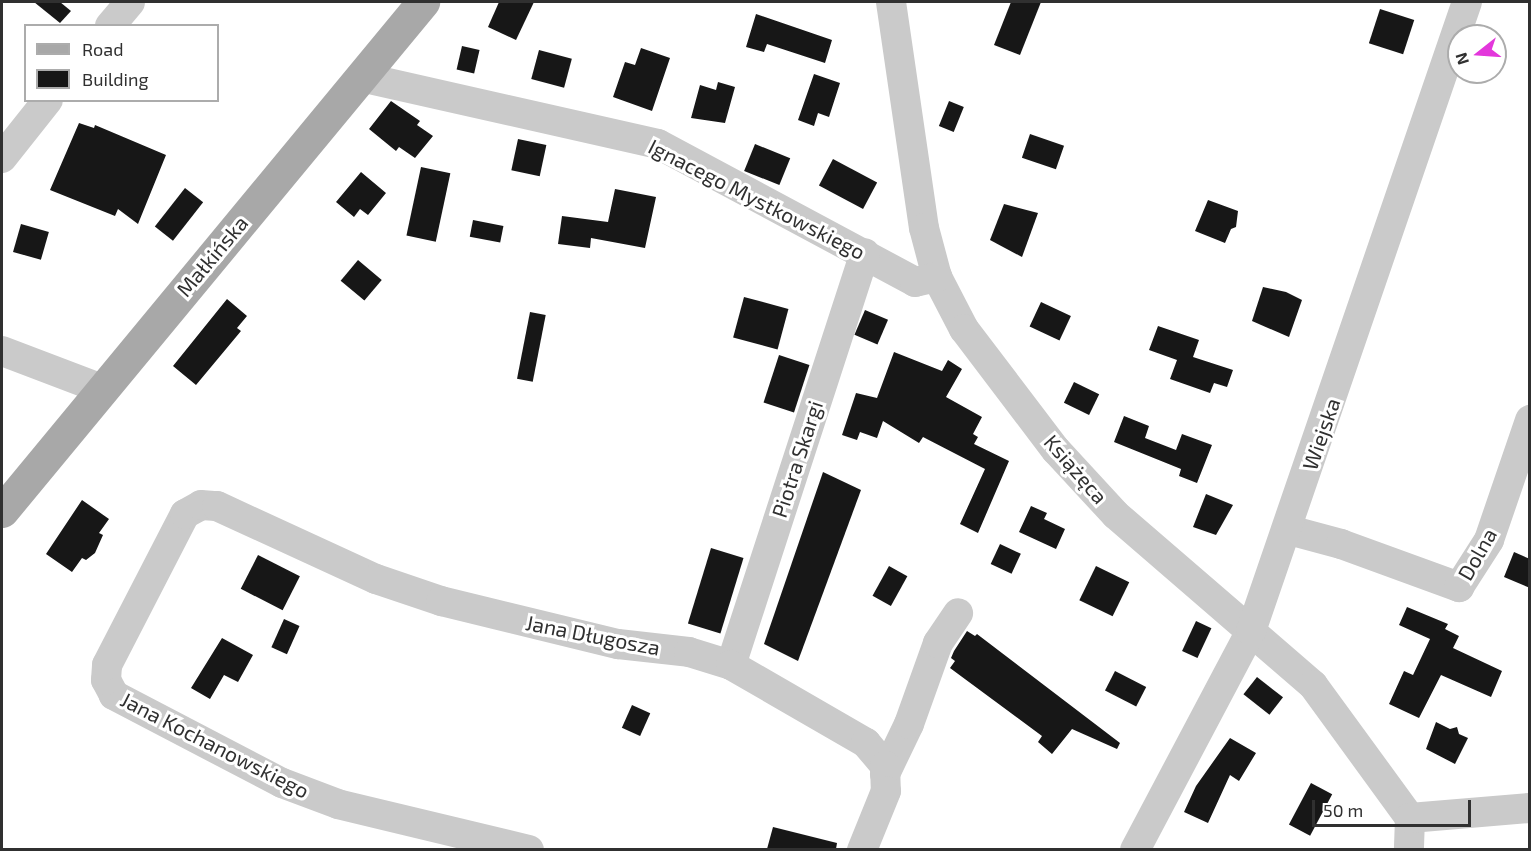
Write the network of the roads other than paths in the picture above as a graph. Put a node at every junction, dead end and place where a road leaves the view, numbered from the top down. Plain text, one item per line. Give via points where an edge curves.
1 (129, 2) edge
2 (423, 2) edge
3 (891, 2) edge
4 (1467, 2) edge
5 (112, 24) edge
6 (361, 77) junction
7 (46, 102) edge
8 (4, 147) edge
9 (865, 253) junction
10 (937, 277) junction
11 (2, 351) edge
12 (102, 389) junction
13 (1530, 420) edge
14 (201, 505) joint
15 (2, 511) edge
16 (1288, 530) junction
17 (958, 613) dead end
18 (1251, 631) junction
19 (731, 665) junction
20 (885, 774) junction
21 (1530, 808) edge
22 (1410, 818) junction
23 (529, 849) edge
24 (862, 849) edge
25 (1135, 849) edge
26 (1409, 849) edge

1 - 5 street
2 - 6 main road, Małkińska
3 - 10 street, Książęca via 924,228
4 - 16 street, Wiejska
6 - 9 street, Ignacego Mystkowskiego via 658,144
6 - 12 main road, Małkińska
7 - 8 street
9 - 10 street, Ignacego Mystkowskiego via 915,282
9 - 19 street, Piotra Skargi
10 - 18 street, Książęca via 964,329 1056,450 1116,515
11 - 12 street
12 - 15 main road, Małkińska
13 - 16 street, Dolna via 1489,540 1459,587 1341,544
14 - 19 street, Jana Długosza via 217,506 376,579 441,601 584,636 689,652
14 - 23 street, Jana Kochanowskiego via 184,514 174,529 107,664 106,680 114,695 282,783 338,804
16 - 18 street, Wiejska
17 - 20 street via 938,643 909,724
18 - 22 street, Książęca via 1313,685
18 - 25 street, Wiejska
19 - 20 street, Jana Długosza via 866,743 885,766
20 - 24 street via 886,792
21 - 22 street
22 - 26 street

